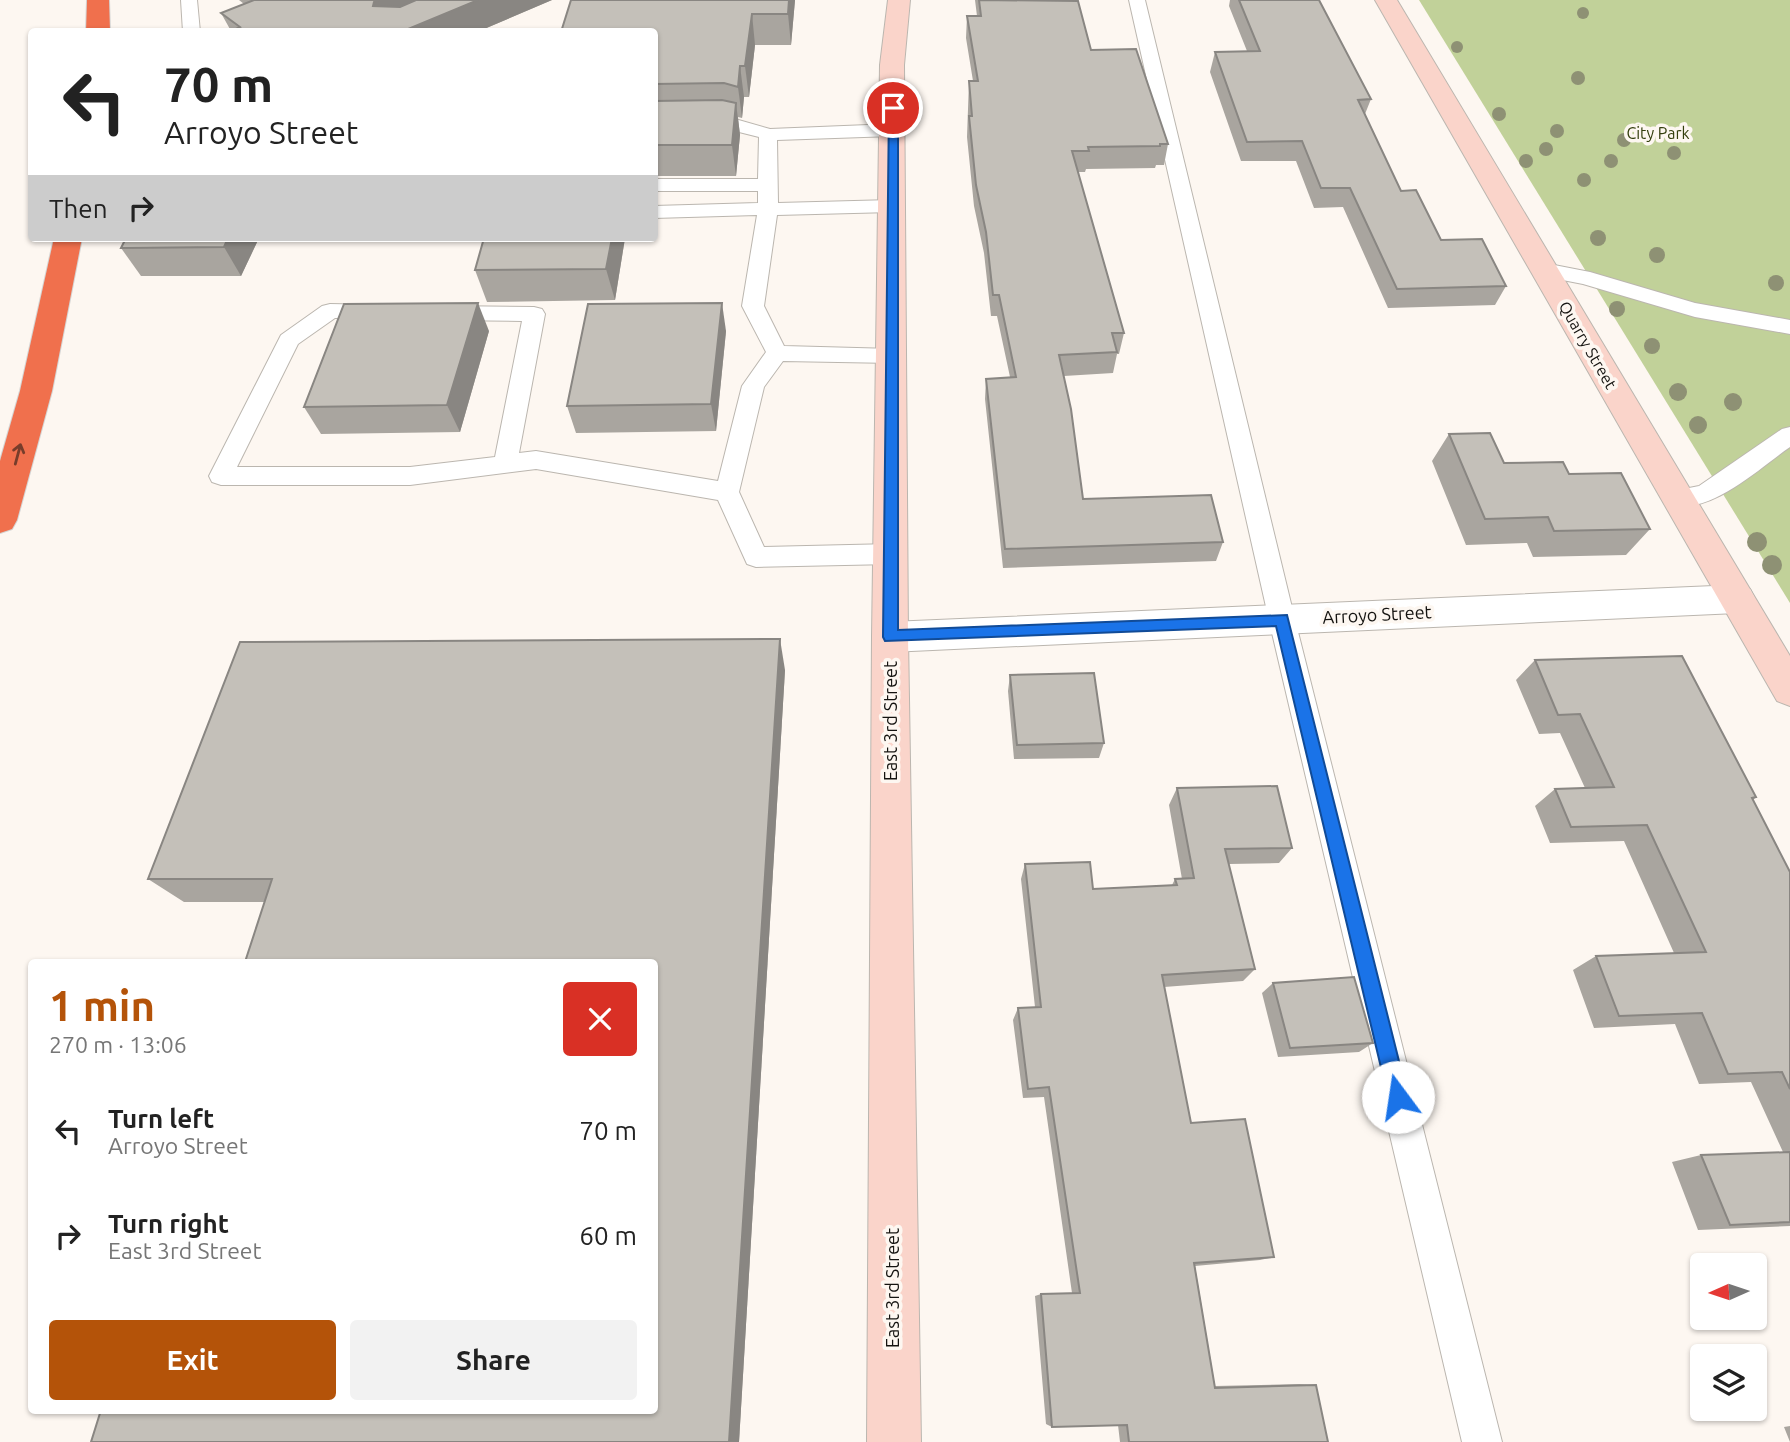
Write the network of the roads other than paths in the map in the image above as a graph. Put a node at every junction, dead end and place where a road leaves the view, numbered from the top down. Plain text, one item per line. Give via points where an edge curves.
1 (98, 0) edge
2 (189, 0) edge
3 (900, 0) edge
4 (1137, 0) edge
5 (1386, 0) edge
6 (98, 28) edge
7 (191, 28) edge
8 (658, 124) edge
9 (893, 130) junction
10 (771, 135) junction
11 (658, 185) edge
12 (768, 185) junction
13 (892, 206) junction
14 (768, 208) junction
15 (658, 212) edge
16 (67, 242) edge
17 (1544, 270) junction
18 (398, 312) edge
19 (425, 312) edge
20 (1790, 327) edge
21 (777, 353) junction
22 (893, 356) junction
23 (1790, 435) edge
24 (505, 464) junction
25 (727, 492) junction
26 (1678, 498) junction
27 (0, 520) edge
28 (892, 554) junction
29 (1737, 599) junction
30 (1282, 620) junction
31 (890, 637) junction
32 (1790, 690) edge
33 (894, 1442) edge
34 (1482, 1442) edge

1 - 6 highway
2 - 7 lane
3 - 9 street, East 3rd Street via 892,65
4 - 30 lane
5 - 17 street, Quarry Street
8 - 10 lane via 727,124
9 - 10 lane
9 - 13 street, East 3rd Street
10 - 12 lane via 766,139
11 - 12 lane
12 - 14 lane
13 - 14 lane
13 - 22 street, East 3rd Street
14 - 15 lane
14 - 21 lane via 753,306
27 -> 16 highway via 36,391
17 - 20 lane via 1572,272 1663,302 1735,319
17 - 26 street, Quarry Street
18 - 24 lane via 330,311 289,340 221,476 410,476
19 - 24 lane via 534,314
21 - 22 lane
21 - 25 lane via 753,386
22 - 28 street, East 3rd Street
23 - 26 lane via 1705,494
24 - 25 lane via 537,460
25 - 28 lane via 756,557
26 - 29 street, Quarry Street
28 - 31 street, East 3rd Street
29 - 30 street, Arroyo Street
29 - 32 street, Quarry Street
30 - 31 street, Arroyo Street
30 - 34 lane
31 - 33 street, East 3rd Street

